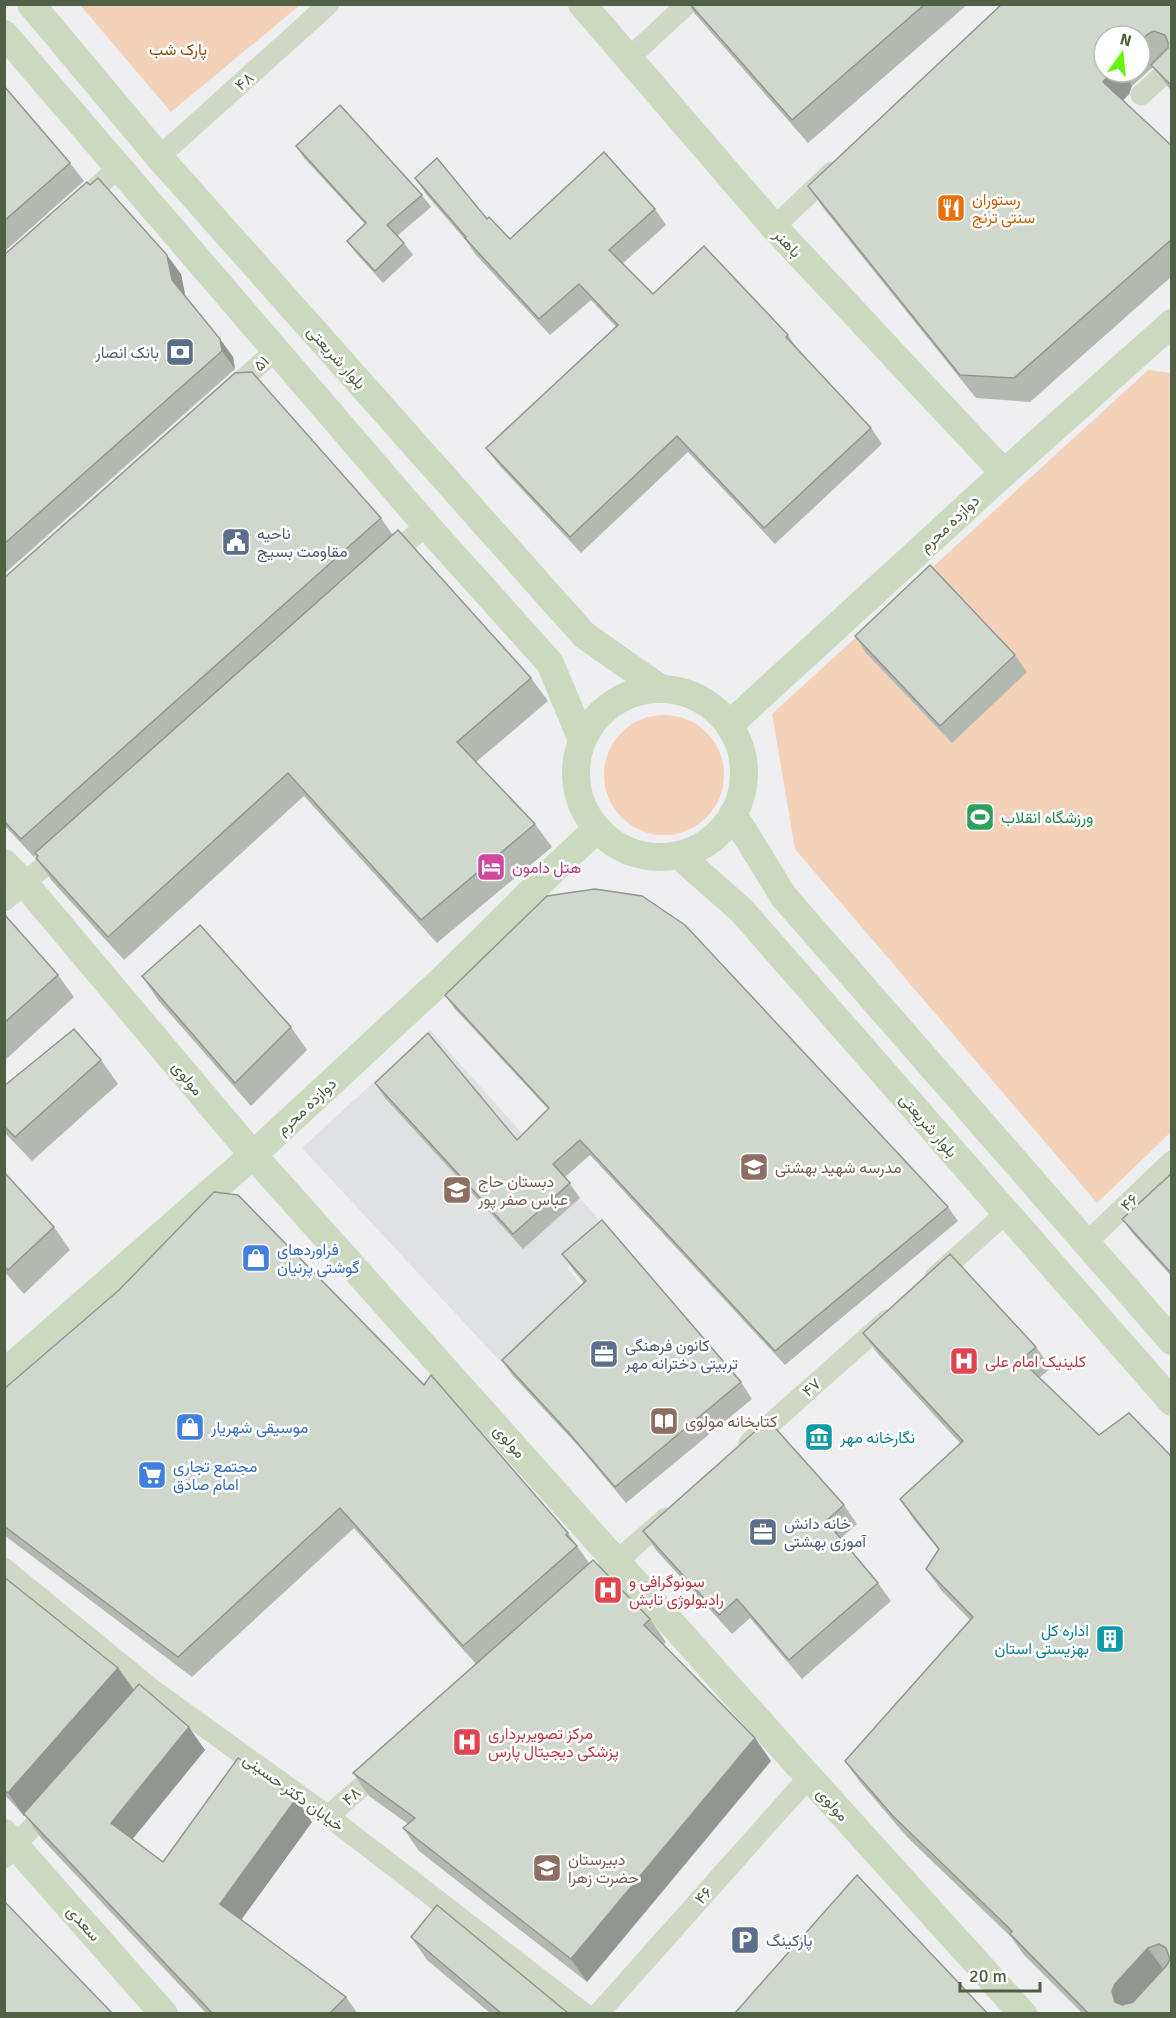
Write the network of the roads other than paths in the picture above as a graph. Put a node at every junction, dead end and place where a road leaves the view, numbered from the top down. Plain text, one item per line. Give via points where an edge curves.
1 (31, 4) edge
2 (329, 4) edge
3 (582, 4) edge
4 (687, 4) edge
5 (4, 34) edge
6 (629, 58) junction
7 (1172, 67) edge
8 (1141, 95) dead end
9 (850, 156) edge
10 (159, 157) junction
11 (119, 167) junction
12 (68, 213) edge
13 (774, 227) junction
14 (1172, 323) edge
15 (1158, 348) edge
16 (276, 350) junction
17 (214, 404) edge
18 (1004, 473) junction
19 (426, 525) junction
20 (373, 573) edge
21 (661, 689) junction
22 (729, 725) junction
23 (582, 740) junction
24 (733, 814) junction
25 (597, 829) junction
26 (78, 836) edge
27 (679, 855) junction
28 (4, 862) edge
29 (15, 892) edge
30 (253, 1155) junction
31 (1172, 1161) edge
32 (1006, 1213) junction
33 (1086, 1243) junction
34 (918, 1293) edge
35 (900, 1308) edge
36 (1172, 1341) edge
37 (4, 1373) edge
38 (1172, 1402) edge
39 (732, 1459) edge
40 (678, 1506) edge
41 (616, 1561) junction
42 (4, 1568) edge
43 (573, 1600) edge
44 (153, 1690) junction
45 (138, 1707) edge
46 (398, 1754) edge
47 (808, 1777) junction
48 (62, 1794) edge
49 (328, 1816) junction
50 (9, 1846) edge
51 (164, 2013) edge
52 (585, 2013) edge
53 (598, 2013) edge
54 (1023, 2013) edge

1 - 10 main road, بلوار شریعتی
2 - 10 street, ۴۸
3 - 6 main road, باهنر
4 - 6 street
5 - 11 main road
6 - 13 main road, باهنر
7 - 8 street
9 - 13 street
10 - 11 main road
10 - 21 main road, بلوار شریعتی via 584,635
11 - 12 street
11 - 16 main road
13 - 18 main road, باهنر
14 - 15 main road, دوازده محرم
15 - 18 main road, دوازده محرم
16 - 17 street, ۵۱
16 - 19 main road
18 - 22 main road, دوازده محرم
19 - 20 street
19 - 23 main road via 550,663
21 - 22 main road via 706,702
21 - 23 main road via 636,692 614,703 595,719
22 - 24 main road via 742,754 744,775
23 - 25 main road via 576,763 577,786 584,809
24 - 27 main road via 719,833
24 - 33 main road via 784,897
25 - 27 main road via 634,853
25 - 30 main road, دوازده محرم
26 - 29 street
27 - 32 main road, بلوار شریعتی via 742,911
28 - 29 main road, مولوی
29 - 30 main road, مولوی
30 - 37 main road, دوازده محرم
30 - 41 main road, مولوی
31 - 33 street, ۴۶
32 - 34 street
32 - 38 main road, بلوار شریعتی
33 - 36 main road
35 - 39 street, ۴۷
40 - 41 street
41 - 43 street
41 - 47 main road, مولوی
42 - 44 street, خیابان دکتر حسینی
44 - 45 street
44 - 49 street, خیابان دکتر حسینی
46 - 49 street, ۴۸
47 - 53 street, ۴۶
47 - 54 main road, مولوی
48 - 50 street
49 - 52 street, خیابان دکتر حسینی
50 - 51 main road, سعدی

